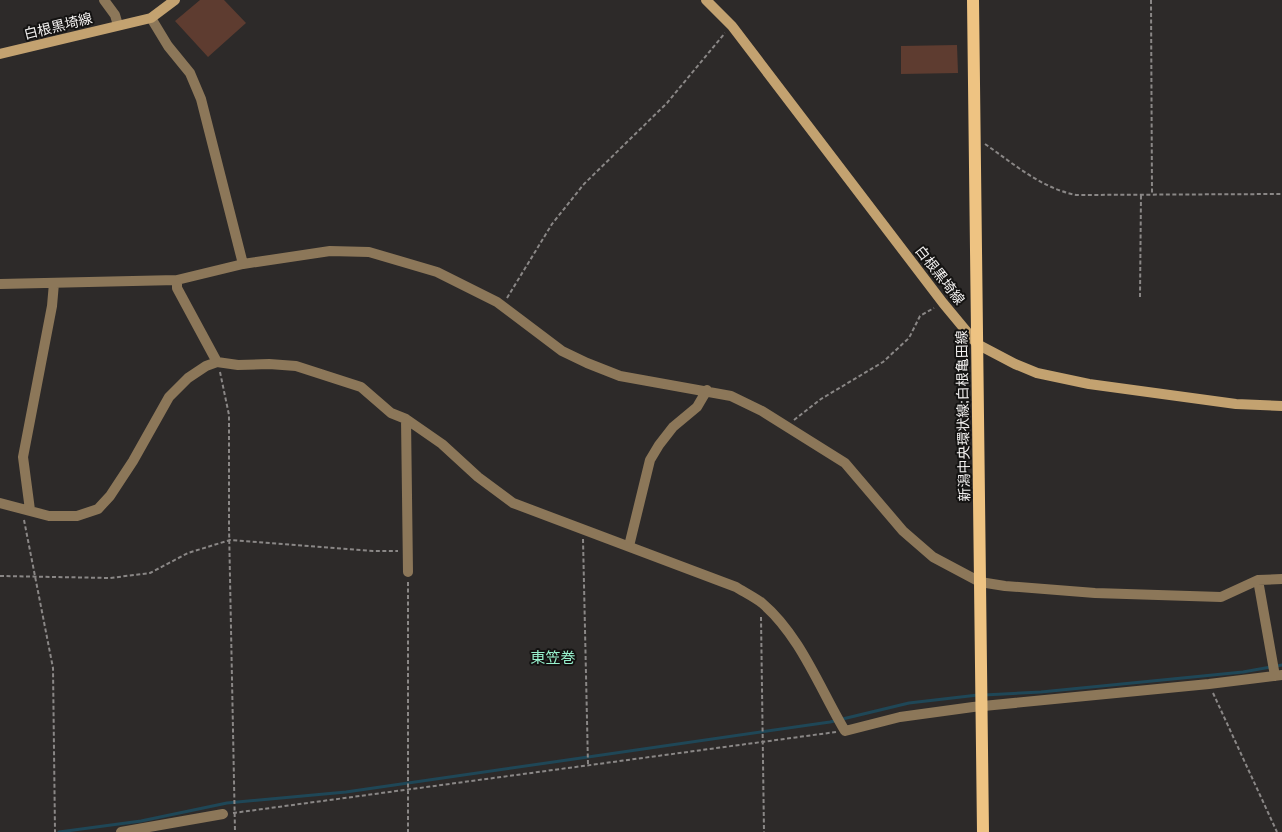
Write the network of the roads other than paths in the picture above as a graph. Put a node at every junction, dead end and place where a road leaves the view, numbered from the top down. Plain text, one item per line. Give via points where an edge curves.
1 (104, 0) edge
2 (175, 0) edge
3 (706, 0) edge
4 (973, 0) edge
5 (151, 18) junction
6 (118, 25) junction
7 (0, 54) edge
8 (242, 264) junction
9 (177, 280) junction
10 (54, 283) junction
11 (0, 284) edge
12 (977, 344) junction
13 (217, 362) junction
14 (707, 390) junction
15 (1282, 406) edge
16 (406, 419) junction
17 (0, 503) edge
18 (30, 510) junction
19 (629, 546) junction
20 (408, 572) road end
21 (1282, 579) edge
22 (1258, 580) junction
23 (980, 582) junction
24 (1279, 675) edge
25 (981, 706) junction
26 (223, 814) road end
27 (121, 832) edge
28 (983, 832) edge

1 - 6 street
2 - 5 main road, 白根黒埼線
3 - 12 main road, 白根黒埼線 via 732,26
4 - 12 main road, 新潟中央環状線;白根亀田線
5 - 6 main road, 白根黒埼線
5 - 8 street via 190,73 201,99
6 - 7 main road, 白根黒埼線
8 - 9 street
8 - 14 street via 330,251 369,252 437,272 502,306 562,351 586,364 620,376
9 - 10 street
9 - 13 street via 177,288
10 - 11 street
10 - 18 street via 23,457
12 - 15 main road, 白根黒埼線 via 1015,364 1065,380 1236,404
12 - 23 main road, 新潟中央環状線;白根亀田線
13 - 16 street via 304,369 361,387 391,413
13 - 18 street via 188,378 169,397 129,468 98,509 77,516 49,516
14 - 19 street via 697,407 659,444 650,460
14 - 23 street via 731,396 787,426 845,464 903,530 933,557
16 - 19 street via 442,444 513,503
16 - 20 street
17 - 18 street
19 - 25 street via 736,586 762,603 798,648 845,731 900,717
21 - 22 street
22 - 23 street via 1221,596 1095,593
22 - 24 street
23 - 25 main road, 新潟中央環状線;白根亀田線
24 - 25 street
25 - 28 main road, 新潟中央環状線;白根亀田線
26 - 27 street

